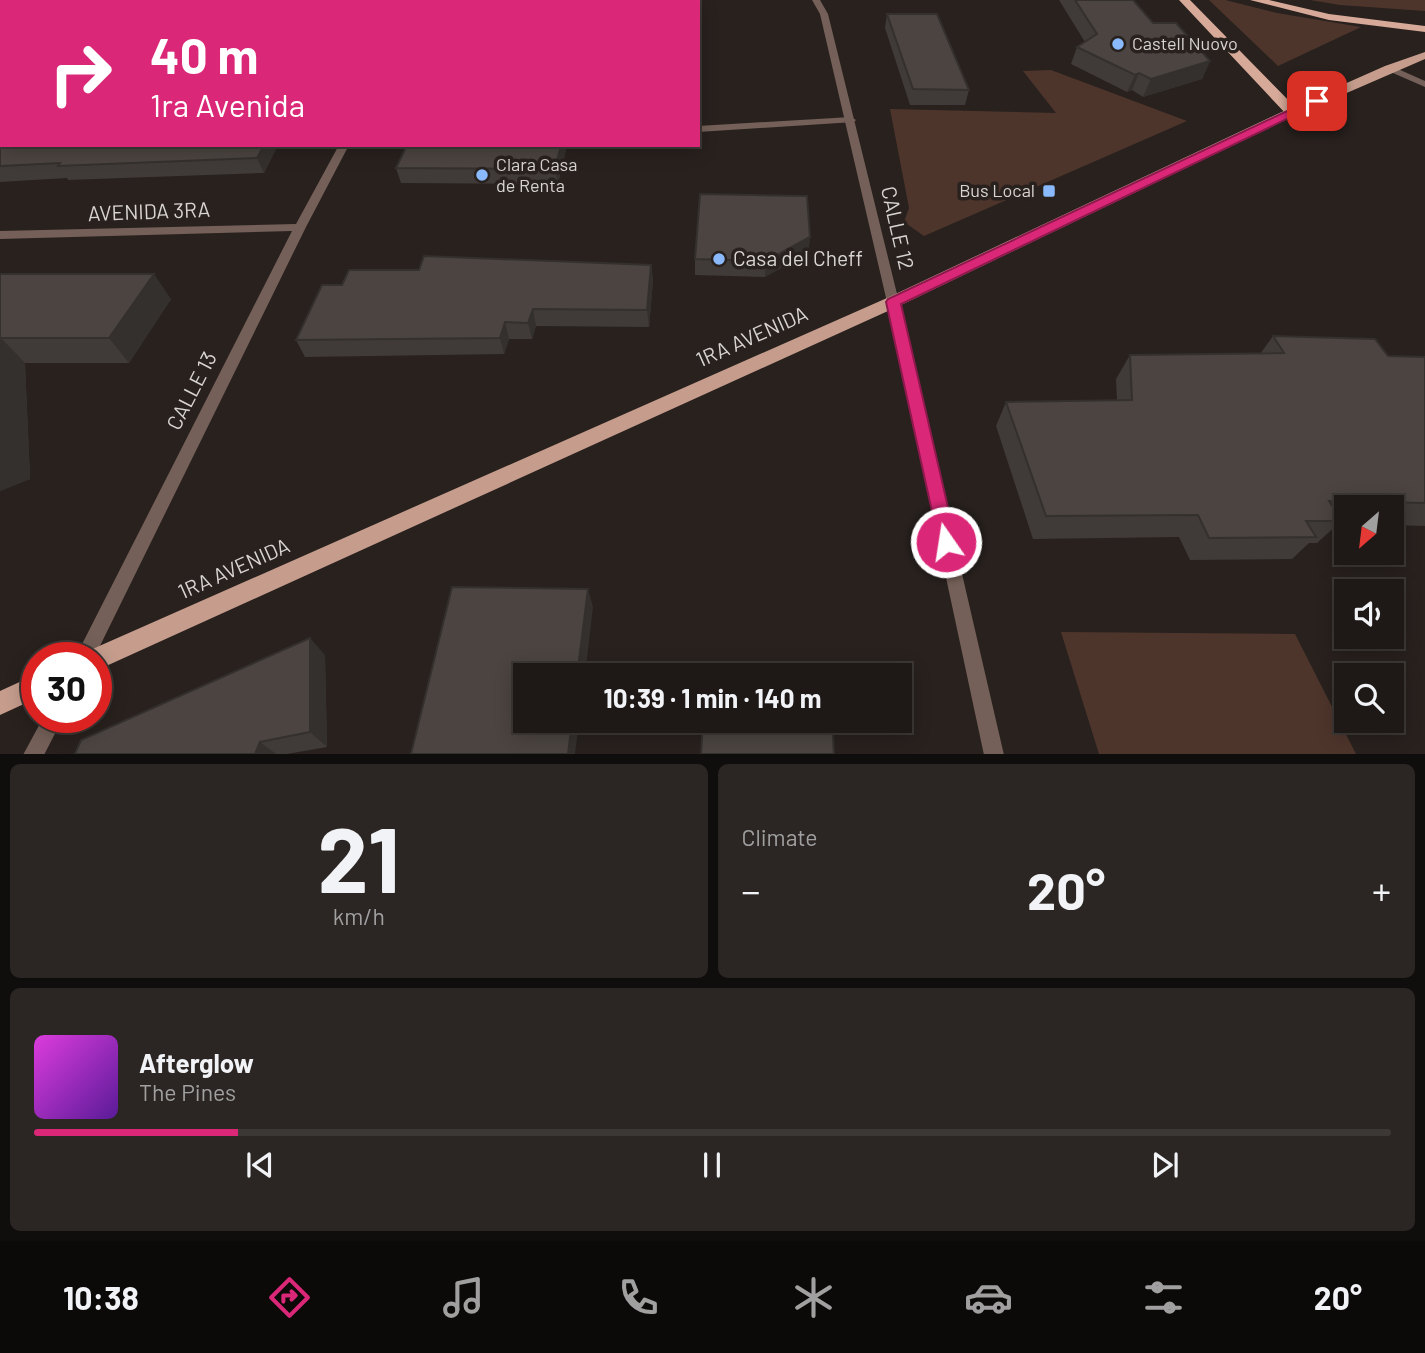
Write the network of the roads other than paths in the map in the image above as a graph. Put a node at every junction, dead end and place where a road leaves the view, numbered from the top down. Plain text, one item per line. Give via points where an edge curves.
1 (816, 0) edge
2 (1184, 0) edge
3 (1255, 0) edge
4 (1425, 29) edge
5 (1425, 55) edge
6 (1389, 68) junction
7 (1425, 84) edge
8 (1292, 112) junction
9 (851, 120) junction
10 (700, 129) edge
11 (343, 147) edge
12 (300, 227) junction
13 (0, 235) edge
14 (893, 302) junction
15 (92, 642) edge
16 (112, 652) edge
17 (21, 693) edge
18 (0, 703) edge
19 (45, 733) edge
20 (33, 754) edge
21 (994, 754) edge

1 - 9 street, CALLE 12 via 824,14
2 - 8 highway
3 - 4 highway via 1329,17
5 - 6 main road, 1RA AVENIDA
6 - 7 street
6 - 8 main road, 1RA AVENIDA
8 - 14 main road, 1RA AVENIDA
9 - 10 street
9 - 14 street, CALLE 12
11 - 12 street, CALLE 13
12 - 13 street, AVENIDA 3RA
12 - 15 street, CALLE 13
14 - 16 main road, 1RA AVENIDA
14 - 21 street, CALLE 12
17 - 18 main road
19 - 20 street

